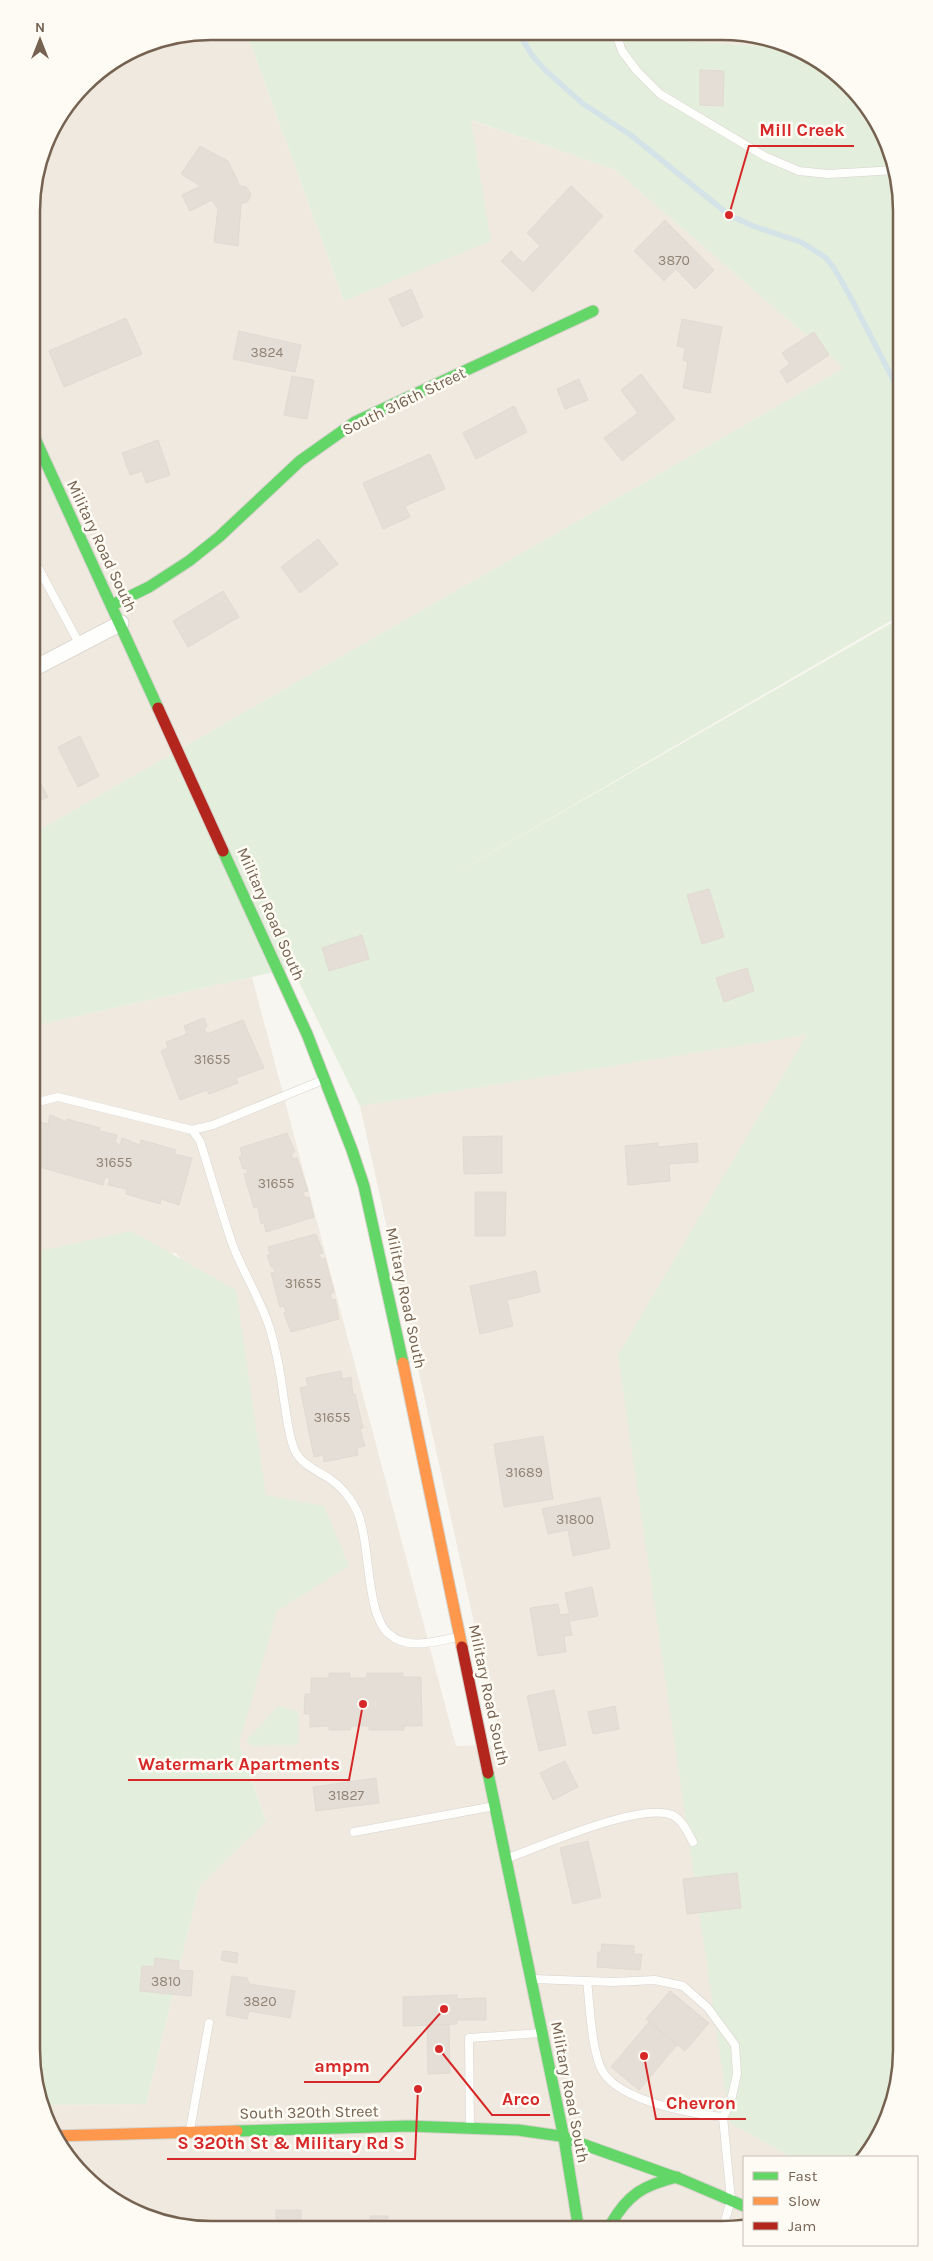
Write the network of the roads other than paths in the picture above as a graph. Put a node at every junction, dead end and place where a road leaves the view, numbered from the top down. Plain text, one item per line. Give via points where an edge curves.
1 (618, 40) edge
2 (888, 171) edge
3 (593, 310) dead end
4 (40, 449) edge
5 (40, 571) edge
6 (112, 605) junction
7 (120, 624) junction
8 (80, 645) junction
9 (40, 665) edge
10 (325, 1079) junction
11 (40, 1101) edge
12 (192, 1130) junction
13 (460, 1636) junction
14 (495, 1806) junction
15 (354, 1832) dead end
16 (693, 1842) dead end
17 (506, 1859) junction
18 (531, 1979) junction
19 (587, 1981) junction
20 (209, 2023) dead end
21 (542, 2033) junction
22 (723, 2117) junction
23 (470, 2127) junction
24 (190, 2132) junction
25 (63, 2136) edge
26 (564, 2138) junction
27 (677, 2177) junction
28 (730, 2200) junction
29 (743, 2206) edge
30 (578, 2221) edge
31 (613, 2221) edge
32 (725, 2221) edge

1 - 2 lane via 637,71 660,94 766,157 799,171 836,174
3 - 6 main road, South 316th Street via 348,427 300,461 189,561 149,587
4 - 6 main road, Military Road South
5 - 8 lane
6 - 7 main road, Military Road South
7 - 8 street
7 - 10 main road, Military Road South
8 - 9 street
10 - 12 lane via 213,1125
10 - 13 main road, Military Road South via 352,1150 373,1221
11 - 12 lane via 58,1096
12 - 13 lane via 200,1141 234,1247 260,1300 270,1329 290,1440 297,1454 312,1469 332,1480 357,1511 380,1623 388,1634 403,1642 417,1644
13 - 14 main road, Military Road South
14 - 15 lane
14 - 17 main road, Military Road South
16 - 17 lane via 673,1815 647,1814 616,1820
17 - 18 main road, Military Road South
18 - 19 lane
18 - 21 main road, Military Road South
19 - 22 lane via 595,2046 603,2072 641,2100
19 - 22 lane via 655,1980 683,1986 708,2008 735,2045 737,2074 730,2105
20 - 24 lane
21 - 23 lane via 469,2038
21 - 26 main road, Military Road South
22 - 28 lane
23 - 24 main road, South 320th Street
23 - 26 main road, South 320th Street via 518,2130
24 - 25 main road, South 320th Street
26 - 27 main road, South 320th Street
26 - 30 main road, Military Road South
27 - 28 main road, South 320th Street
27 - 31 main road via 639,2189 629,2197
28 - 29 main road, South 320th Street
28 - 32 lane

